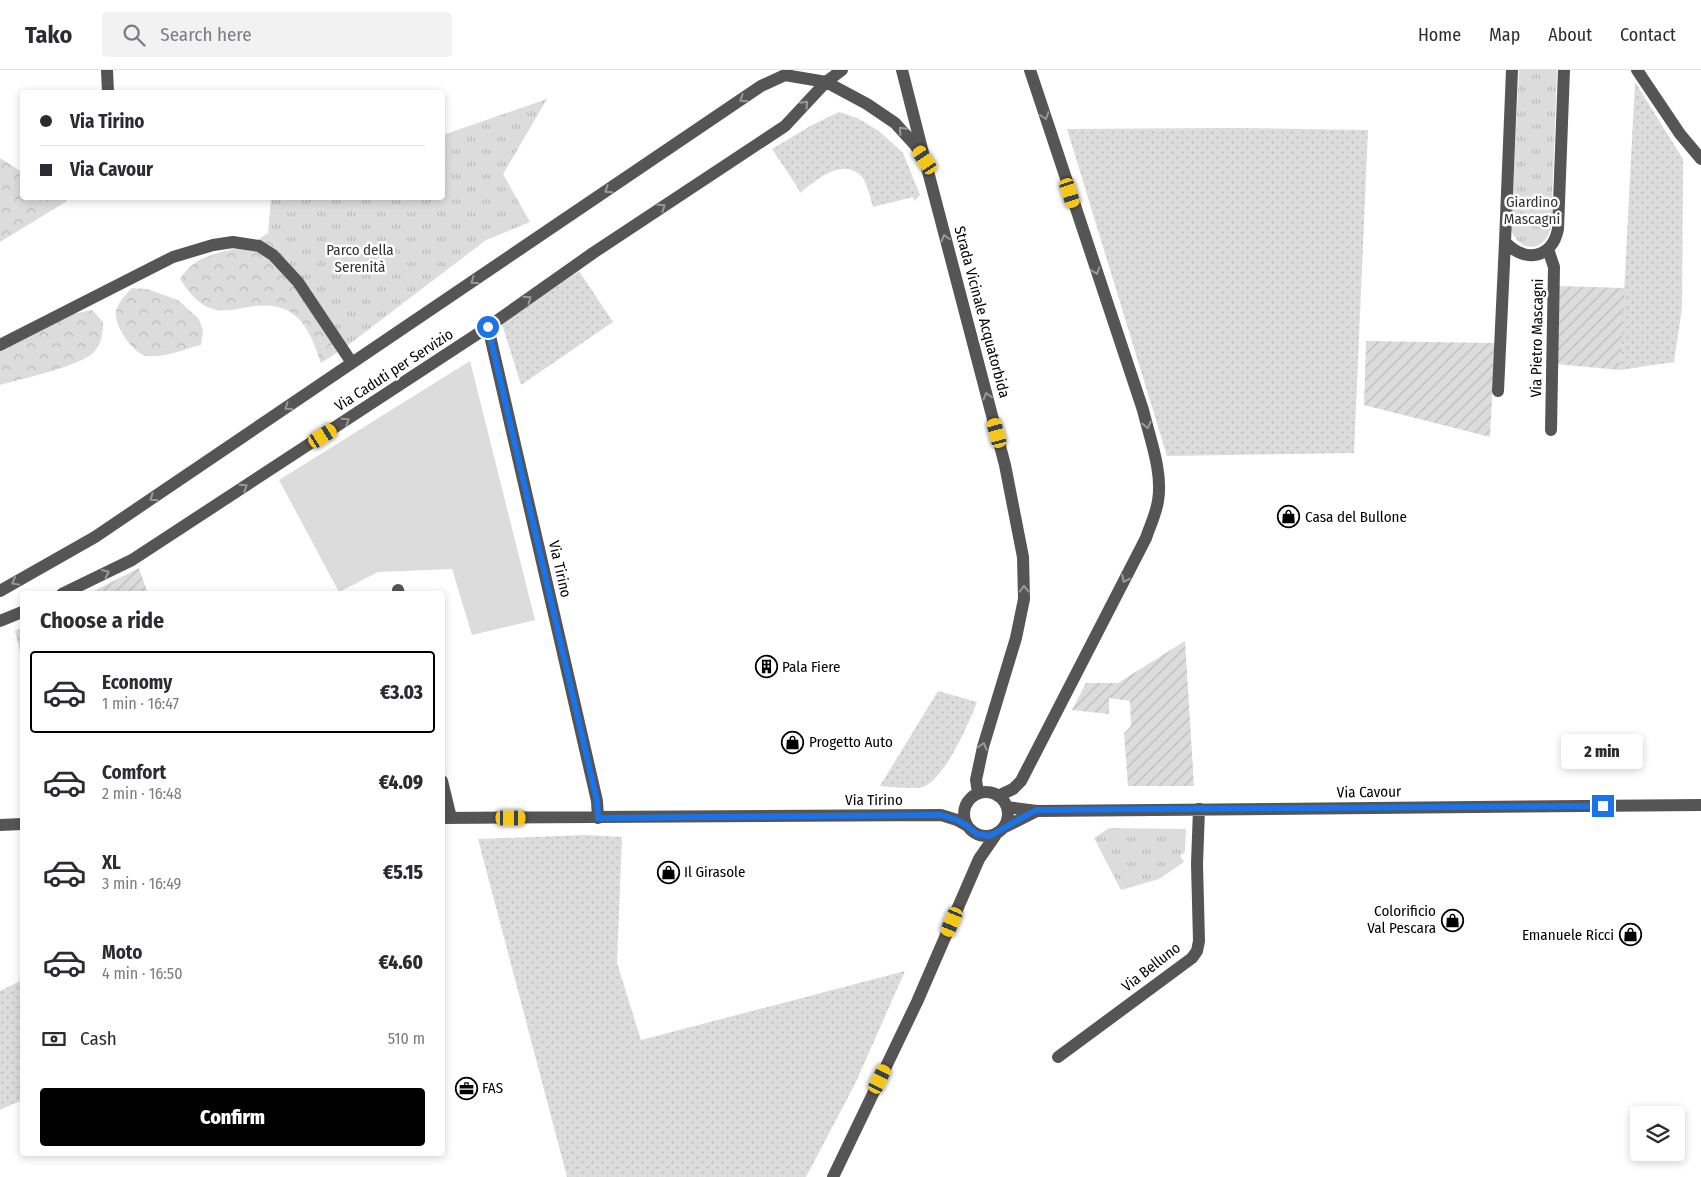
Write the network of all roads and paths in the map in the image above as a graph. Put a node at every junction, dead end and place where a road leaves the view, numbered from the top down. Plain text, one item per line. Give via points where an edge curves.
1 (107, 70) edge
2 (842, 70) edge
3 (902, 70) edge
4 (1030, 70) edge
5 (1512, 70) edge
6 (1564, 70) edge
7 (1637, 70) edge
8 (786, 72) edge
9 (827, 76) edge
10 (108, 90) edge
11 (1701, 159) edge
12 (925, 160) junction
13 (1505, 242) junction
14 (1548, 249) junction
15 (488, 327) junction
16 (0, 345) edge
17 (352, 363) junction
18 (1498, 391) dead end
19 (1551, 430) dead end
20 (0, 591) edge
21 (68, 591) edge
22 (20, 613) edge
23 (0, 621) edge
24 (978, 793) junction
25 (998, 796) junction
26 (445, 803) edge
27 (1701, 805) edge
28 (965, 806) junction
29 (1007, 807) junction
30 (1199, 809) junction
31 (1036, 810) junction
32 (941, 815) junction
33 (447, 818) edge
34 (598, 818) junction
35 (20, 824) edge
36 (0, 825) edge
37 (969, 827) junction
38 (1000, 831) junction
39 (979, 859) junction
40 (1058, 1057) dead end
41 (833, 1177) edge

1 - 10 street
2 - 9 street
3 - 12 street, Strada Vicinale Acquatorbida
4 -> 25 street via 1143,410 1159,487 1154,518 1146,538 1021,781
5 - 13 street
6 - 14 street via 1558,228
7 - 11 street
8 - 9 street, Via Caduti per Servizio
8 -> 17 street, Via Caduti per Servizio
12 -> 9 street, Strada Vicinale Acquatorbida via 894,123
15 -> 9 street, Via Caduti per Servizio via 785,126
24 -> 12 street, Strada Vicinale Acquatorbida via 976,780 983,747 1016,638 1024,599 1023,557 1006,465
13 - 14 street via 1521,255 1530,256
13 - 18 street
14 - 19 street, Via Pietro Mascagni via 1554,266
21 -> 15 street, Via Caduti per Servizio via 132,560
15 - 34 street, Via Tirino via 597,801
16 - 17 street, Via Caduti per Servizio via 173,257 233,242 259,246 273,255 298,282
17 -> 20 street, Via Caduti per Servizio via 95,537
22 - 23 street
24 - 25 street
24 - 28 street
25 - 29 street
26 - 33 street, Via Tirino
27 - 30 street, Via Cavour
28 - 32 street, Via Tirino
28 - 37 street via 964,819
29 - 31 street, Via Cavour
29 - 38 street via 1008,814
30 - 31 street, Via Cavour
30 - 40 street, Via Belluno via 1197,950 1192,958
31 - 38 street, Via Cavour
32 - 34 street, Via Tirino
32 - 37 street, Via Tirino
33 - 34 street, Via Tirino
35 - 36 street
37 - 38 street via 983,836
37 - 39 street
38 - 39 street
39 - 41 street via 917,1002

